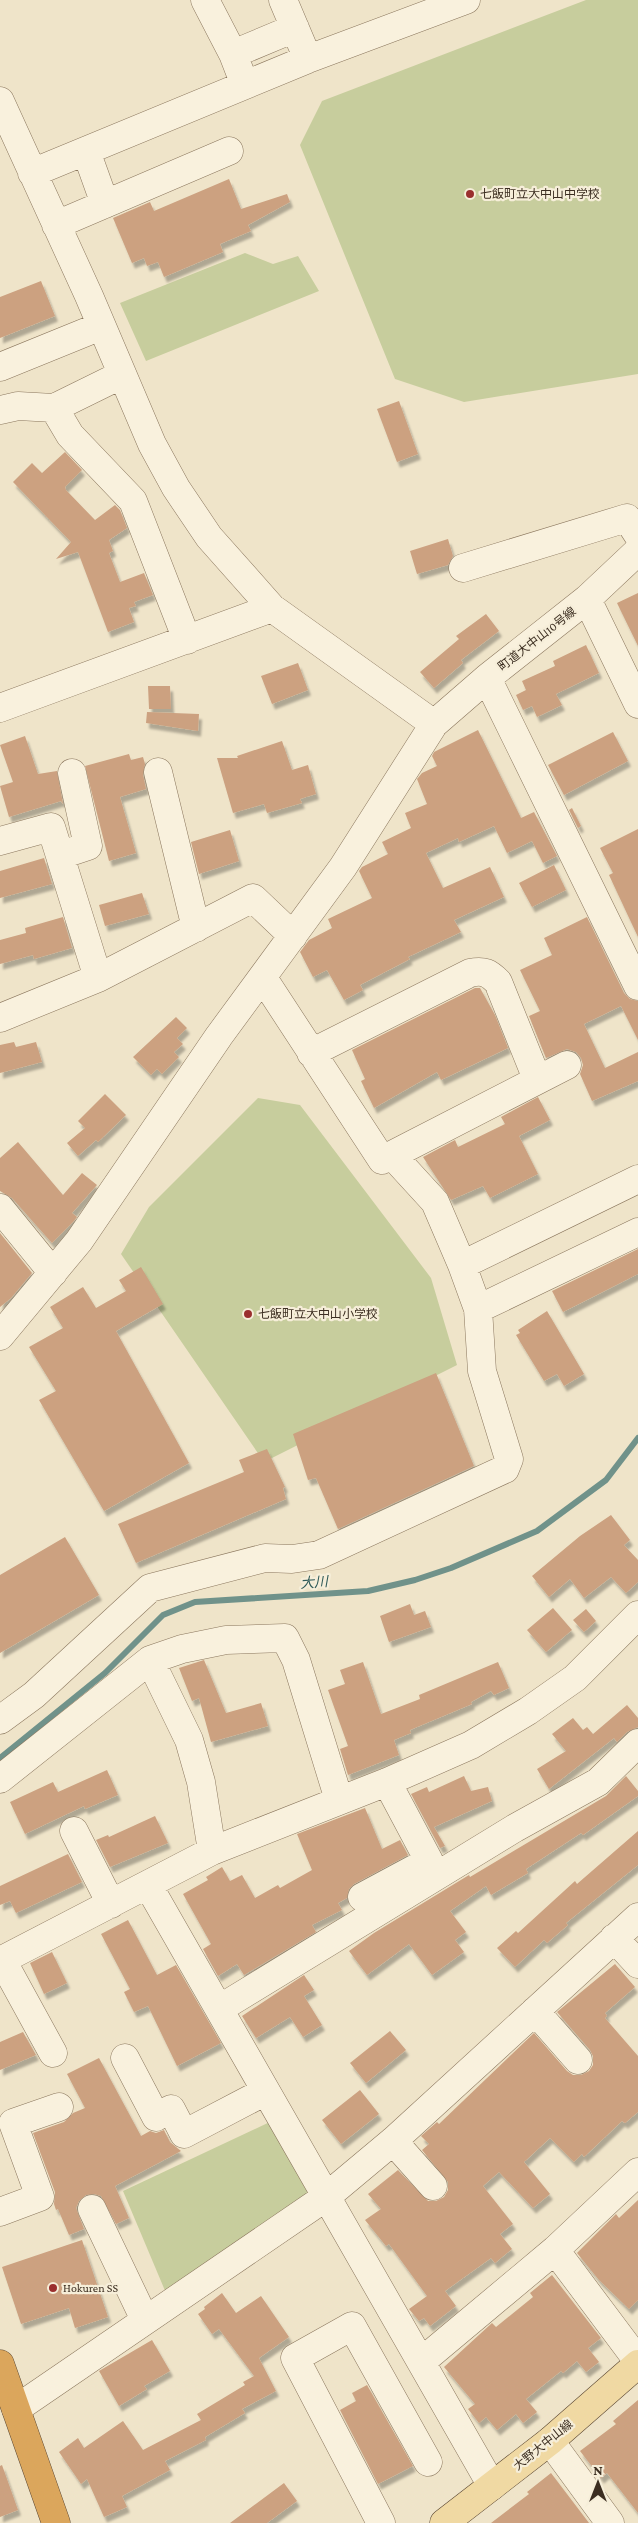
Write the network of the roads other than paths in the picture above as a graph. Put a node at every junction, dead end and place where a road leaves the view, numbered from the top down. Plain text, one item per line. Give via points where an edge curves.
1 (205, 0) edge
2 (283, 0) edge
3 (466, 0) edge
4 (432, 6) edge
5 (295, 28) junction
6 (233, 54) junction
7 (308, 59) junction
8 (246, 85) junction
9 (0, 101) edge
10 (86, 151) junction
11 (229, 151) dead end
12 (32, 173) junction
13 (105, 204) junction
14 (56, 225) junction
15 (101, 326) junction
16 (0, 367) edge
17 (122, 376) junction
18 (54, 408) junction
19 (0, 410) edge
20 (638, 535) edge
21 (638, 551) edge
22 (463, 568) dead end
23 (587, 599) junction
24 (272, 608) junction
25 (187, 640) junction
26 (487, 678) junction
27 (638, 704) edge
28 (0, 708) edge
29 (434, 724) junction
30 (158, 772) dead end
31 (72, 773) dead end
32 (0, 841) edge
33 (61, 856) junction
34 (196, 928) junction
35 (293, 936) junction
36 (98, 978) junction
37 (263, 978) junction
38 (638, 986) edge
39 (0, 1018) edge
40 (312, 1052) junction
41 (567, 1065) dead end
42 (537, 1079) junction
43 (392, 1156) junction
44 (638, 1180) edge
45 (0, 1208) edge
46 (638, 1232) edge
47 (462, 1265) junction
48 (53, 1273) junction
49 (478, 1309) junction
50 (0, 1336) edge
51 (638, 1615) edge
52 (150, 1660) junction
53 (0, 1720) edge
54 (638, 1743) edge
55 (0, 1779) edge
56 (387, 1782) junction
57 (339, 1800) junction
58 (74, 1831) dead end
59 (212, 1851) junction
60 (148, 1884) junction
61 (362, 1897) dead end
62 (111, 1904) junction
63 (638, 1917) edge
64 (614, 1938) junction
65 (1, 1961) edge
66 (638, 1964) edge
67 (219, 2009) junction
68 (535, 2011) junction
69 (53, 2053) dead end
70 (125, 2058) dead end
71 (578, 2060) dead end
72 (266, 2091) junction
73 (59, 2107) dead end
74 (392, 2142) junction
75 (638, 2172) edge
76 (433, 2186) dead end
77 (326, 2196) junction
78 (92, 2209) dead end
79 (0, 2212) edge
80 (555, 2250) junction
81 (145, 2320) junction
82 (421, 2362) junction
83 (638, 2362) edge
84 (0, 2364) edge
85 (16, 2409) junction
86 (550, 2441) junction
87 (428, 2462) dead end
88 (492, 2486) junction
89 (459, 2519) edge
90 (56, 2523) edge
91 (381, 2523) edge
92 (610, 2523) edge

1 - 6 street
2 - 5 street
3 - 4 street
4 - 7 street
5 - 6 street
5 - 7 street
6 - 8 street
7 - 8 street
8 - 10 street
9 - 12 street
10 - 12 street
10 - 13 street
11 - 13 street
12 - 14 street
13 - 14 street
14 - 15 street
15 - 16 street
15 - 17 street
17 - 18 street
17 - 24 street via 152,444 176,488 209,537
18 - 19 street via 18,406
18 - 25 street via 70,435 134,501
20 - 22 street via 627,518
21 - 23 street, 町道大中山10号線
23 - 26 street, 町道大中山10号線
23 - 27 street
24 - 25 street
24 - 29 street
25 - 28 street
26 - 29 street, 町道大中山10号線
26 - 38 street
29 - 35 street, 町道大中山10号線 via 343,867
30 - 34 street
31 - 33 street via 88,846
32 - 33 street via 51,827
33 - 36 street
34 - 35 street via 253,898
34 - 36 street
35 - 37 street, 町道大中山10号線
36 - 39 street
37 - 40 street
37 - 48 street, 町道大中山10号線 via 219,1036 79,1241
40 - 42 street via 478,971 488,973 498,982
40 - 43 street via 382,1160
41 - 42 street
42 - 43 street
43 - 47 street via 435,1202
44 - 47 street
45 - 48 street
46 - 49 street
47 - 49 street
48 - 50 street, 町道大中山10号線
49 - 53 street via 482,1371 509,1459 505,1469 319,1555 265,1558 150,1588 34,1695
51 - 56 street via 575,1678 528,1711 471,1745
52 - 55 street
52 - 57 street via 226,1640 285,1638 296,1660
52 - 59 street via 190,1740 201,1782
54 - 67 street via 598,1782 515,1828
56 - 57 street
56 - 61 street via 429,1861
57 - 59 street
58 - 62 street
59 - 60 street
60 - 62 street
60 - 67 street
62 - 65 street
63 - 64 street
64 - 66 street
64 - 68 street
65 - 69 street
67 - 72 street
68 - 71 street
68 - 74 street
70 - 72 street via 156,2117 171,2109 184,2134
72 - 77 street
73 - 79 street via 13,2123 40,2197
74 - 76 street
74 - 77 street
75 - 80 street
77 - 81 street
77 - 82 street
78 - 81 street
80 - 82 street
80 - 83 street
81 - 85 street
82 - 88 street
83 - 86 main road, 大野大中山線
84 - 85 highway
85 - 90 highway
86 - 88 main road, 大野大中山線
86 - 92 street
87 - 91 street via 352,2326 295,2358
88 - 89 main road, 大野大中山線

